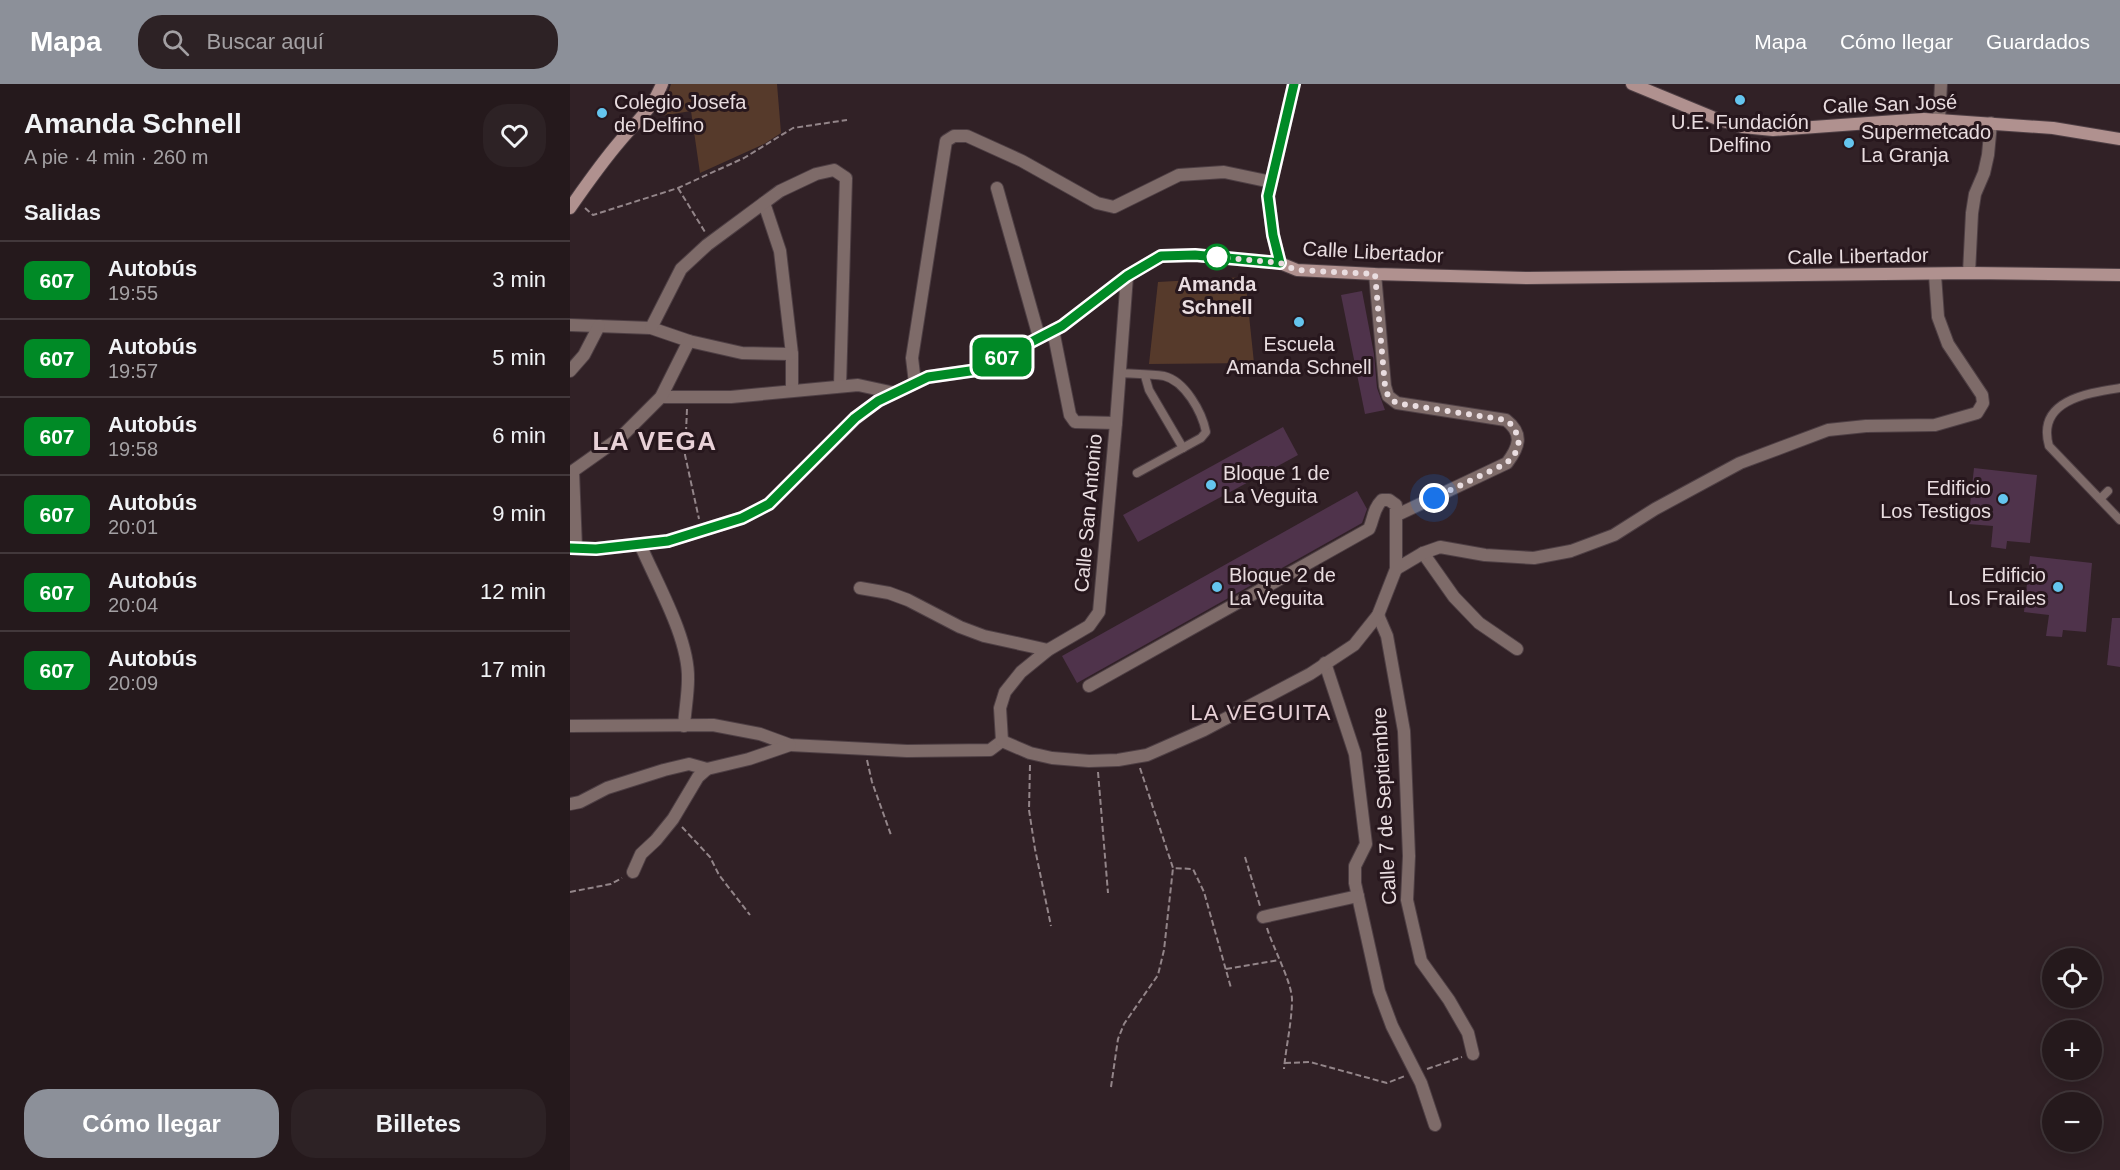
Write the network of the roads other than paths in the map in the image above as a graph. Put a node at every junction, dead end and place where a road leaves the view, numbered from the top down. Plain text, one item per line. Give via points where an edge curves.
1 (662, 84) edge
2 (1294, 84) edge
3 (1632, 84) edge
4 (1941, 84) edge
5 (1939, 120) junction
6 (1990, 123) junction
7 (2120, 139) edge
8 (1271, 182) junction
9 (997, 188) dead end
10 (764, 203) junction
11 (573, 204) edge
12 (1280, 263) junction
13 (1969, 273) junction
14 (1375, 274) junction
15 (1935, 274) junction
16 (2120, 275) edge
17 (1127, 276) junction
18 (570, 325) edge
19 (599, 326) junction
20 (651, 328) junction
21 (1053, 330) junction
22 (1039, 337) junction
23 (689, 341) junction
24 (792, 354) junction
25 (570, 371) edge
26 (1120, 373) junction
27 (1145, 375) junction
28 (915, 383) junction
29 (840, 386) junction
30 (2120, 388) edge
31 (792, 390) junction
32 (895, 393) junction
33 (661, 397) junction
34 (1116, 423) junction
35 (1183, 448) junction
36 (572, 469) edge
37 (1137, 473) dead end
38 (2108, 491) dead end
39 (2100, 499) junction
40 (1397, 515) junction
41 (2120, 520) edge
42 (640, 544) junction
43 (573, 548) edge
44 (1424, 553) junction
45 (1396, 569) junction
46 (860, 588) dead end
47 (1378, 615) junction
48 (1517, 649) dead end
49 (1048, 650) junction
50 (1325, 663) junction
51 (1089, 686) dead end
52 (570, 726) edge
53 (684, 726) junction
54 (1002, 741) junction
55 (790, 745) junction
56 (707, 769) junction
57 (570, 804) edge
58 (633, 872) road end
59 (1358, 896) junction
60 (1263, 916) road end
61 (1473, 1054) road end
62 (1435, 1125) dead end

1 - 11 street via 645,115
2 - 8 street
3 - 5 street, Calle San José via 1743,127 1773,130
4 - 5 street
5 - 6 street, Calle San José
6 - 7 street, Calle San José
6 - 13 street via 1988,155 1974,203
8 - 12 street via 1268,196
8 - 28 street via 1224,172 1179,175 1114,207 1097,203 967,136 954,136 946,141 912,358
9 - 22 street
10 - 20 street via 681,269
10 - 24 street via 780,251
10 - 29 street via 816,174 834,170 846,178
12 - 14 street, Calle Libertador via 1296,270
12 - 17 street, Calle Libertador via 1161,256
13 - 15 street, Calle Libertador
13 - 16 street, Calle Libertador
14 - 15 street, Calle Libertador via 1528,278
14 - 40 street via 1388,396 1396,403 1506,420 1514,427 1519,441 1507,463
15 - 44 street via 1938,317 1948,344 1982,395 1983,403 1977,413 1935,425 1828,430 1740,464 1614,535 1571,551 1534,558 1440,547
17 - 21 street, Calle Libertador
17 - 26 street, Calle San Antonio
18 - 19 street
19 - 20 street
19 - 25 street via 584,356
20 - 23 street
21 - 22 street, Calle Libertador
21 - 34 street via 1070,415 1081,424
22 - 28 street, Calle Libertador via 977,370 928,377
23 - 24 street via 742,353
23 - 33 street
24 - 31 street
26 - 27 lane
26 - 34 street, Calle San Antonio
27 - 35 lane via 1149,390
27 - 35 lane via 1165,376 1177,382 1204,422 1206,432 1202,438
28 - 32 street, Calle Libertador
29 - 31 street
29 - 32 street
30 - 39 lane via 2078,397 2059,407 2048,428 2049,446
31 - 33 street via 731,397
32 - 42 street, Calle Libertador via 855,418 769,504 702,531
33 - 36 street via 621,437
34 - 49 street, Calle San Antonio via 1099,612 1089,626
35 - 37 lane
36 - 43 street
38 - 39 lane
39 - 41 lane
40 - 45 street
40 - 51 street via 1396,505 1382,500 1375,507 1370,529
42 - 43 street, Calle Libertador
42 - 53 street via 685,653 688,678
44 - 45 street
44 - 48 street via 1454,597 1479,623
45 - 47 street
46 - 49 street via 889,592 984,636
47 - 50 street via 1354,645
47 - 61 street, Calle 7 de Septiembre via 1387,636 1404,731 1407,900 1421,961 1468,1033
49 - 54 street, Calle San Antonio via 1021,672 1005,692 1000,708
50 - 54 street via 1204,730 1147,755 1097,761 1052,758
50 - 59 street via 1355,754 1366,844 1355,866
52 - 53 street
53 - 55 street via 713,726 760,734
54 - 55 street via 990,750 907,751
55 - 56 street
56 - 57 street via 689,764 664,770
56 - 58 street via 698,777 674,819 642,854
59 - 60 street
59 - 62 street via 1379,991

